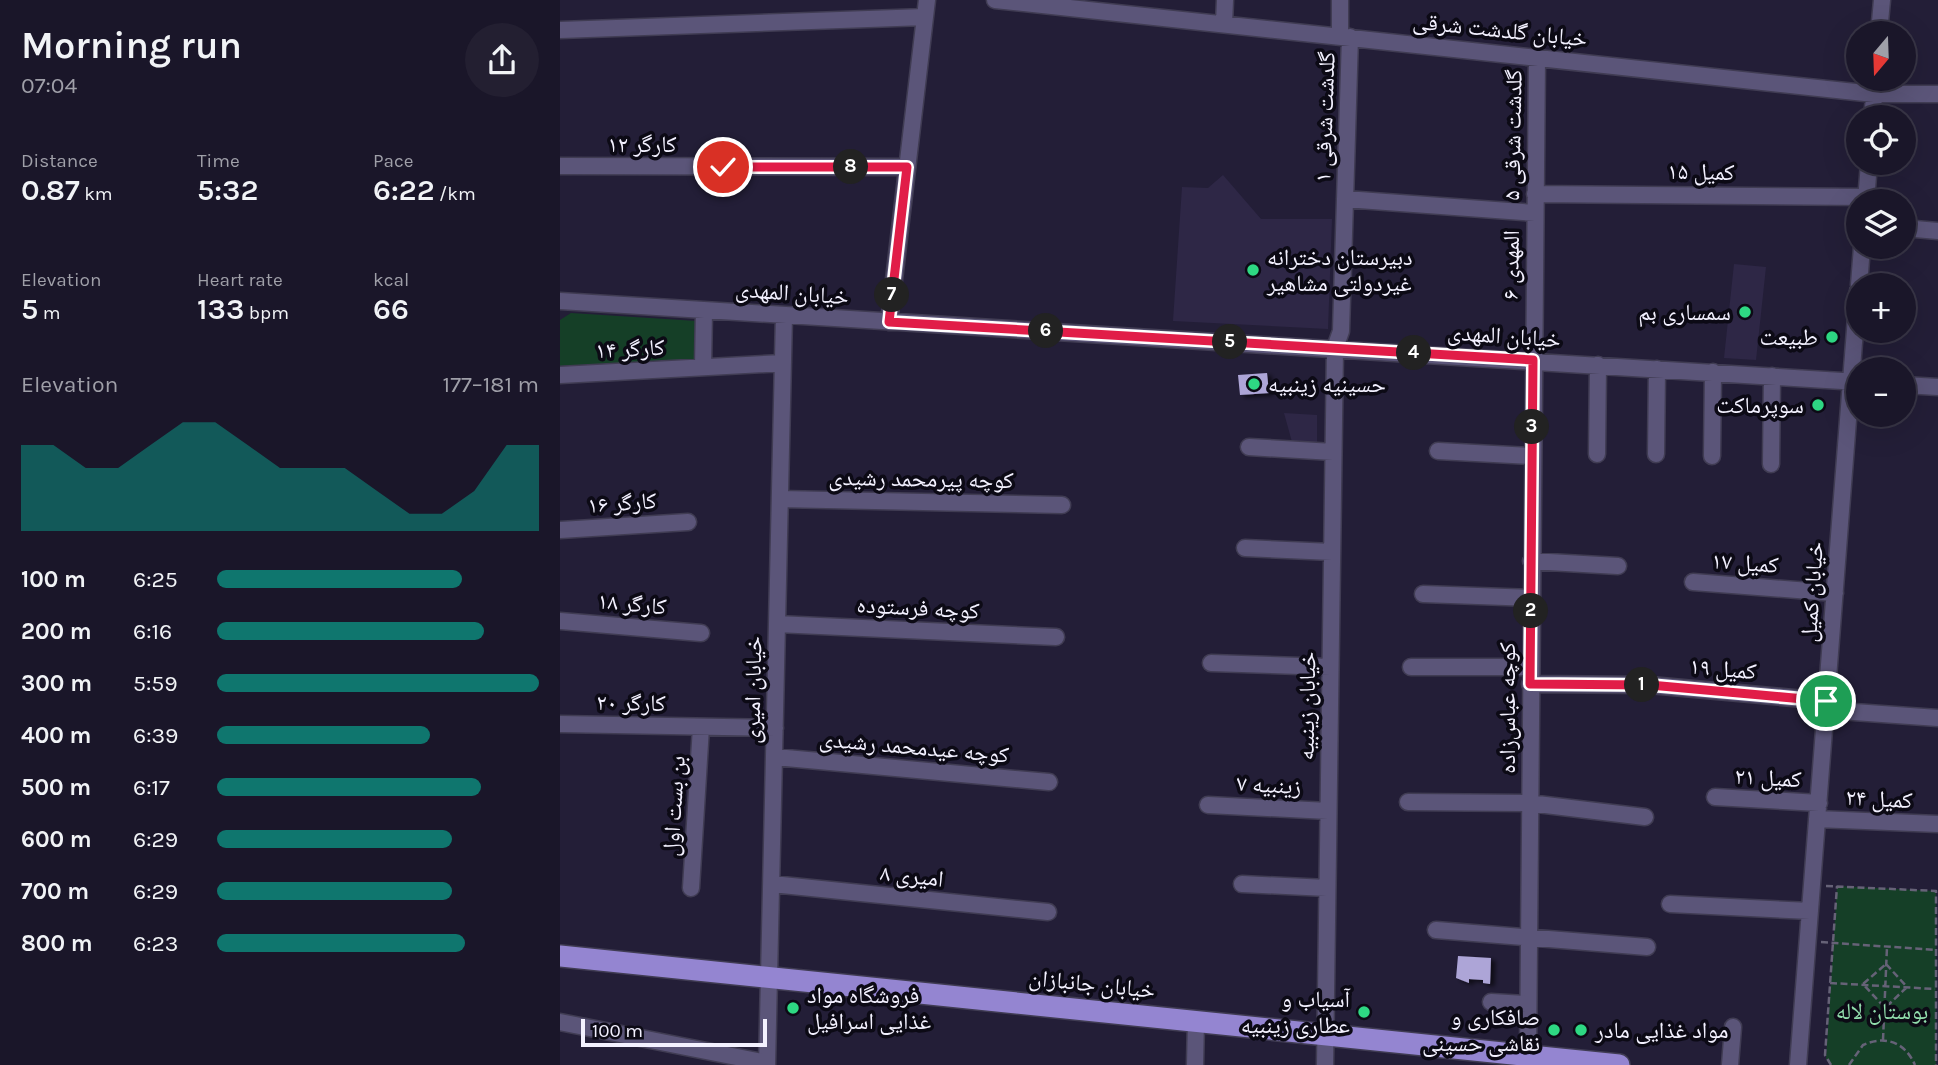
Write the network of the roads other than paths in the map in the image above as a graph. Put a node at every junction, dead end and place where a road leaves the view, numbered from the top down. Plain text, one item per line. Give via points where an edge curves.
1 (927, 0) edge
2 (995, 0) edge
3 (1225, 0) edge
4 (1340, 0) edge
5 (1882, 0) edge
6 (925, 17) junction
7 (1880, 21) edge
8 (1224, 24) junction
9 (560, 30) edge
10 (1345, 36) junction
11 (1537, 57) junction
12 (1846, 84) edge
13 (1914, 91) edge
14 (1938, 94) edge
15 (560, 166) edge
16 (907, 167) junction
17 (1535, 194) junction
18 (1345, 199) junction
19 (1846, 199) edge
20 (1535, 213) junction
21 (1916, 230) edge
22 (1938, 231) edge
23 (560, 302) edge
24 (704, 310) junction
25 (784, 315) junction
26 (889, 322) junction
27 (1335, 348) junction
28 (1533, 360) junction
29 (783, 363) junction
30 (1598, 365) junction
31 (703, 368) junction
32 (1657, 369) junction
33 (1713, 372) junction
34 (560, 375) edge
35 (1772, 376) junction
36 (1846, 381) edge
37 (1916, 386) edge
38 (1938, 387) edge
39 (1851, 427) edge
40 (1249, 447) dead end
41 (1438, 450) dead end
42 (1333, 452) junction
43 (1597, 454) dead end
44 (1656, 454) dead end
45 (1532, 456) junction
46 (1712, 456) dead end
47 (1771, 464) dead end
48 (780, 499) junction
49 (1062, 505) dead end
50 (688, 522) dead end
51 (560, 530) edge
52 (1245, 548) dead end
53 (1332, 552) junction
54 (1531, 561) junction
55 (1618, 566) dead end
56 (1693, 582) dead end
57 (1835, 593) junction
58 (1423, 594) dead end
59 (1531, 598) junction
60 (560, 621) edge
61 (777, 624) junction
62 (701, 633) dead end
63 (1056, 637) dead end
64 (1212, 663) dead end
65 (1330, 667) junction
66 (1411, 667) dead end
67 (1530, 667) junction
68 (1530, 684) junction
69 (1826, 705) junction
70 (1938, 718) edge
71 (560, 724) edge
72 (701, 727) junction
73 (775, 728) junction
74 (775, 757) junction
75 (1049, 782) dead end
76 (1715, 797) dead end
77 (1408, 802) dead end
78 (1530, 803) junction
79 (1208, 805) dead end
80 (1328, 811) junction
81 (1818, 811) junction
82 (1645, 817) dead end
83 (1938, 824) edge
84 (772, 884) junction
85 (1242, 884) dead end
86 (691, 888) dead end
87 (1327, 888) junction
88 (1670, 904) dead end
89 (1810, 911) junction
90 (1048, 912) dead end
91 (1436, 930) dead end
92 (1529, 936) junction
93 (1647, 947) dead end
94 (560, 956) edge
95 (770, 977) junction
96 (1491, 1003) dead end
97 (1528, 1003) junction
98 (1196, 1021) junction
99 (560, 1022) edge
100 (1732, 1027) dead end
101 (1325, 1034) junction
102 (1528, 1055) junction
103 (767, 1064) edge
104 (1195, 1065) edge
105 (1325, 1065) edge
106 (1612, 1065) edge
107 (1619, 1065) edge
108 (1730, 1065) edge
109 (1798, 1065) edge

1 - 6 street
2 - 8 street, خیابان گلدشت شرقی
3 - 8 street
4 - 10 street, گلدشت شرقی ۱
5 - 7 street
6 - 9 street
6 - 16 street
8 - 10 street, خیابان گلدشت شرقی
10 - 11 street, خیابان گلدشت شرقی
10 - 18 street, گلدشت شرقی ۱
11 - 12 street, خیابان گلدشت شرقی
11 - 17 street, گلدشت شرقی ۵
13 - 14 street, خیابان گلدشت شرقی
15 - 16 street, کارگر ۱۲
16 - 26 street
17 - 19 street, کمیل ۱۵
17 - 20 street, گلدشت شرقی ۵
18 - 20 street
18 - 27 street, گلدشت شرقی ۱ via 1341,331
20 - 28 street, المهدی ۶
21 - 22 street
23 - 24 street, خیابان المهدی
24 - 25 street, خیابان المهدی
24 - 31 street
25 - 26 street, خیابان المهدی
25 - 29 street, خیابان امیری
26 - 27 street, خیابان المهدی
27 - 28 street, خیابان المهدی
27 - 42 street, خیابان زینبیه
28 - 30 street, خیابان المهدی
28 - 45 street, کوچه عباس‌زاده
29 - 31 street, کارگر ۱۴
29 - 48 street, خیابان امیری
30 - 32 street, خیابان المهدی
30 - 43 street
31 - 34 street, کارگر ۱۴
32 - 33 street, خیابان المهدی
32 - 44 street
33 - 35 street, خیابان المهدی
33 - 46 street
35 - 36 street, خیابان المهدی
35 - 47 street
37 - 38 street
39 - 57 street, خیابان کمیل
40 - 42 street
41 - 45 street
42 - 53 street, خیابان زینبیه
45 - 54 street, کوچه عباس‌زاده
48 - 49 street, کوچه پیرمحمد رشیدی
48 - 61 street, خیابان امیری
50 - 51 street, کارگر ۱۶
52 - 53 street
53 - 65 street, خیابان زینبیه
54 - 55 street
54 - 59 street, کوچه عباس‌زاده
56 - 57 street, کمیل ۱۷
57 - 69 street, خیابان کمیل
58 - 59 street
59 - 67 street, کوچه عباس‌زاده
60 - 62 street, کارگر ۱۸
61 - 63 street, کوچه فرستوده
61 - 73 street, خیابان امیری
64 - 65 street
65 - 80 street, خیابان زینبیه
66 - 67 street
67 - 68 street, کوچه عباس‌زاده
68 - 69 street, کمیل ۱۹ via 1650,685
68 - 78 street, کوچه عباس‌زاده
69 - 70 street, کمیل ۱۹
69 - 81 street, خیابان کمیل
71 - 72 street, کارگر ۲۰
72 - 73 street, کارگر ۲۰
72 - 86 street, بن بست اول
73 - 74 street, خیابان امیری
74 - 75 street, کوچه عیدمحمد رشیدی
74 - 84 street, خیابان امیری
76 - 81 street, کمیل ۲۱
77 - 78 street
78 - 82 street
78 - 92 street, کوچه عباس‌زاده
79 - 80 street, زینبیه ۷
80 - 87 street, خیابان زینبیه
81 - 83 street, کمیل ۲۴
81 - 89 street, خیابان کمیل
84 - 90 street, امیری ۸
84 - 95 street, خیابان امیری
85 - 87 street
87 - 101 street, خیابان زینبیه
88 - 89 street
89 - 109 street, خیابان کمیل
91 - 92 street
92 - 93 street
92 - 97 street, کوچه عباس‌زاده
94 - 95 main road, خیابان جانبازان
95 - 98 main road, خیابان جانبازان
95 - 103 street, خیابان امیری
96 - 97 street
97 - 102 street, کوچه عباس‌زاده
98 - 101 main road, خیابان جانبازان
98 - 104 street
99 - 103 street
100 - 108 street
101 - 102 main road, خیابان جانبازان
101 - 105 street, خیابان زینبیه
102 - 106 main road, خیابان جانبازان
106 - 107 main road, خیابان جانبازان

